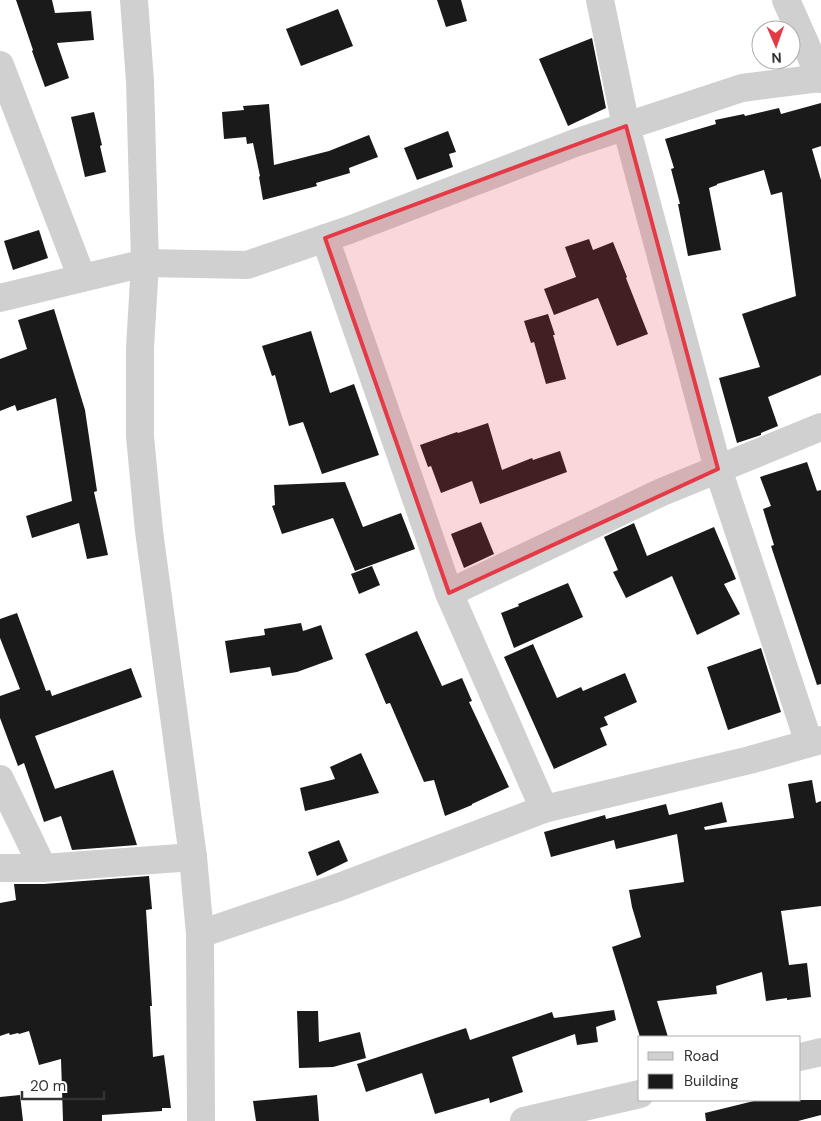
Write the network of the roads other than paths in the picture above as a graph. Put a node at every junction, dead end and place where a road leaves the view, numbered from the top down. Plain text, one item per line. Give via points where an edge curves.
1 (134, 0) edge
2 (600, 0) edge
3 (786, 0) edge
4 (0, 65) edge
5 (821, 78) edge
6 (626, 126) junction
7 (325, 238) junction
8 (145, 263) junction
9 (82, 278) junction
10 (0, 298) edge
11 (821, 427) edge
12 (718, 469) junction
13 (449, 593) junction
14 (815, 741) edge
15 (0, 779) edge
16 (544, 809) junction
17 (193, 857) junction
18 (0, 868) edge
19 (43, 868) junction
20 (200, 934) junction
21 (821, 1052) edge
22 (801, 1056) edge
23 (638, 1094) edge
24 (201, 1121) edge
25 (524, 1121) edge

1 - 8 street via 140,82
2 - 6 street
3 - 5 street
4 - 9 street
5 - 6 street via 742,88
6 - 7 street
6 - 12 street
7 - 8 street via 247,265
7 - 13 street
8 - 9 street
8 - 17 street via 140,348 140,436 149,531
9 - 10 street
11 - 12 street
12 - 13 street via 662,492
12 - 14 street
13 - 16 street
14 - 16 street via 750,760
15 - 19 street
16 - 20 street via 338,887
17 - 19 street
17 - 20 street
18 - 19 street
20 - 24 street
21 - 22 street
23 - 25 street

